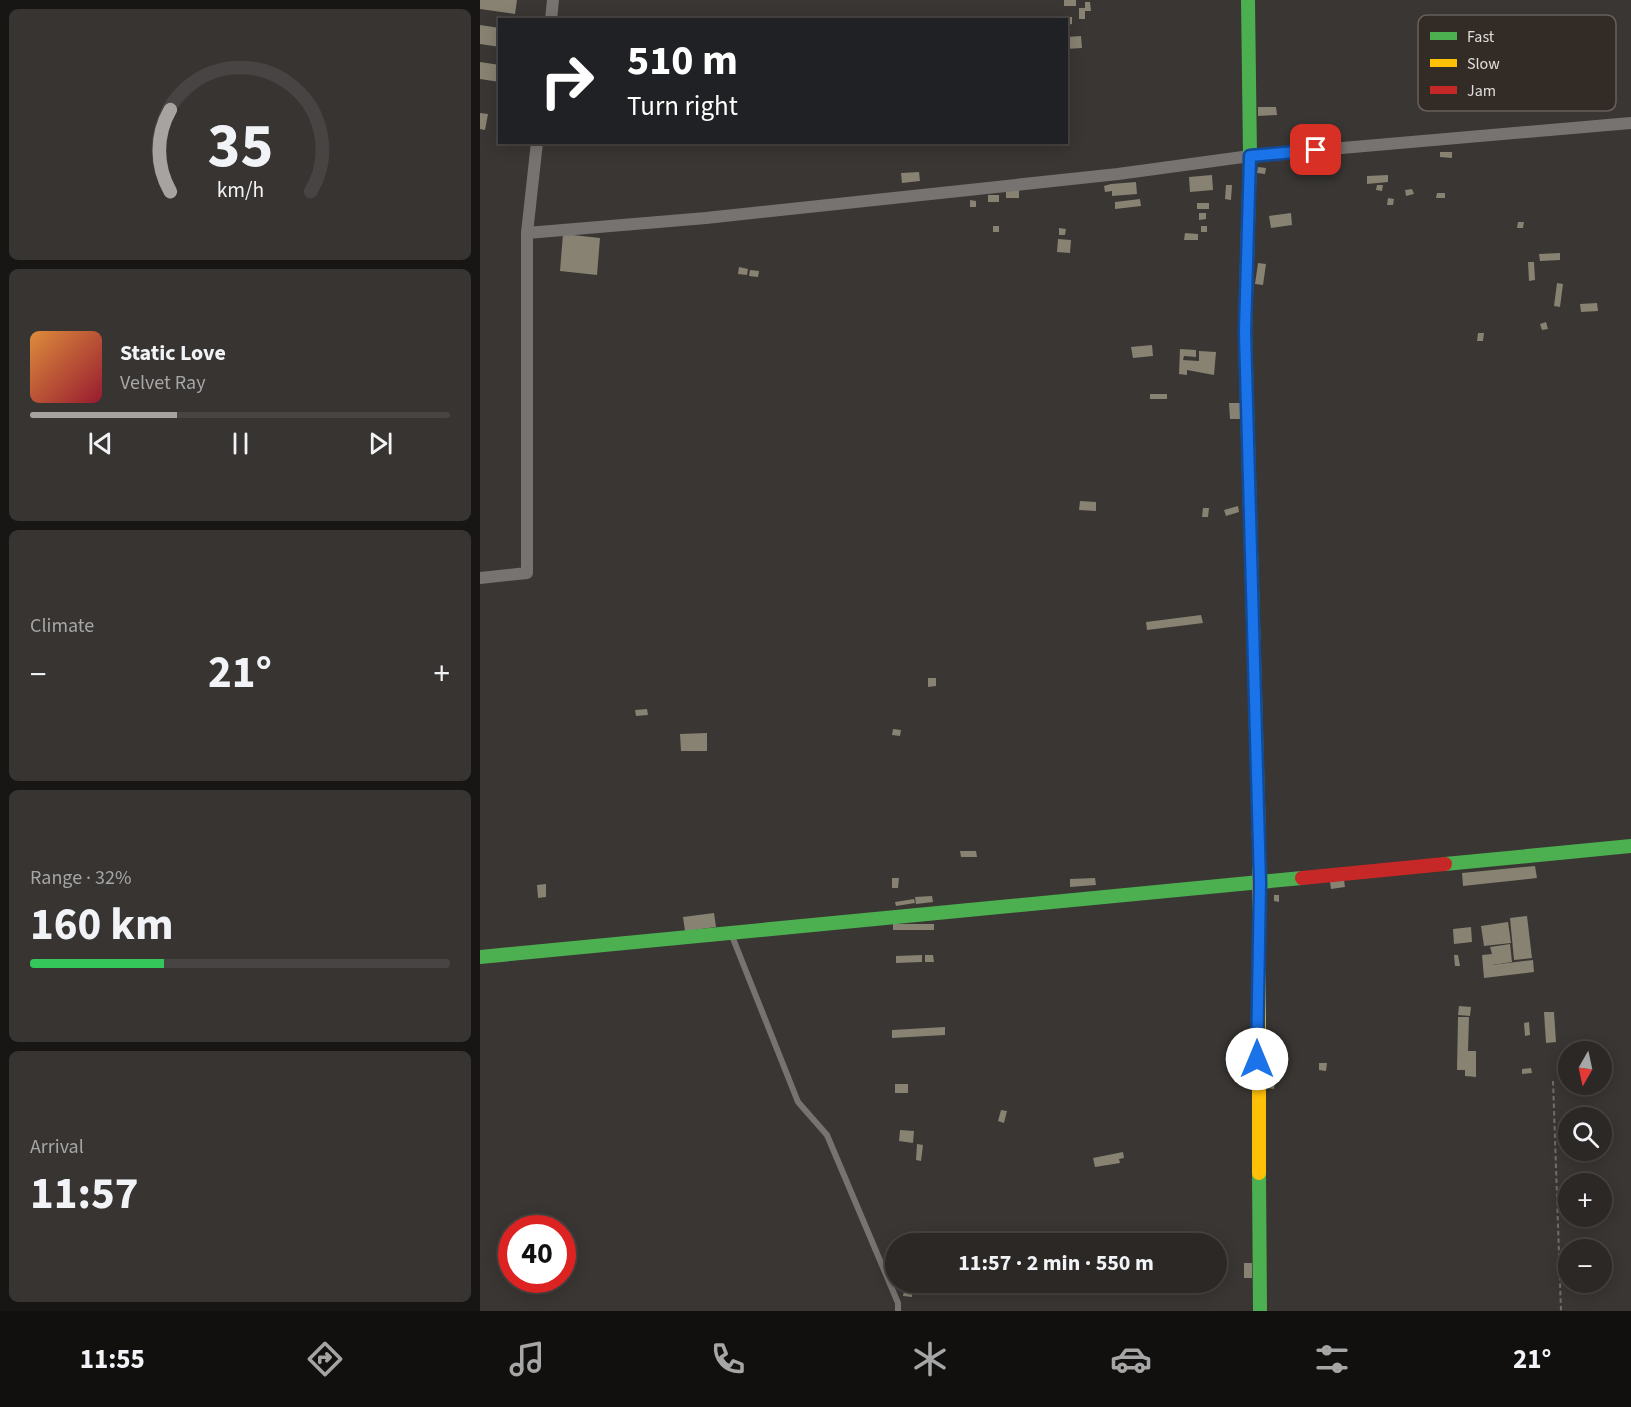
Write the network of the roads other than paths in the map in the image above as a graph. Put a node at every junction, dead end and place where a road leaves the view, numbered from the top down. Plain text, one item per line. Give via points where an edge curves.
1 (554, 0) edge
2 (1248, 0) edge
3 (551, 18) edge
4 (1631, 123) edge
5 (537, 144) edge
6 (1250, 156) junction
7 (527, 233) junction
8 (480, 578) edge
9 (1631, 846) edge
10 (1260, 883) junction
11 (730, 933) junction
12 (480, 957) edge
13 (898, 1311) edge
14 (1260, 1311) edge

1 - 3 street
2 - 6 street
4 - 6 street
5 - 7 street
6 - 7 street via 706,218
6 - 10 street via 1245,332
7 - 8 street via 528,573
9 - 10 street
10 - 11 street
10 - 14 street
11 - 12 street
11 - 13 lane via 798,1102 827,1135

